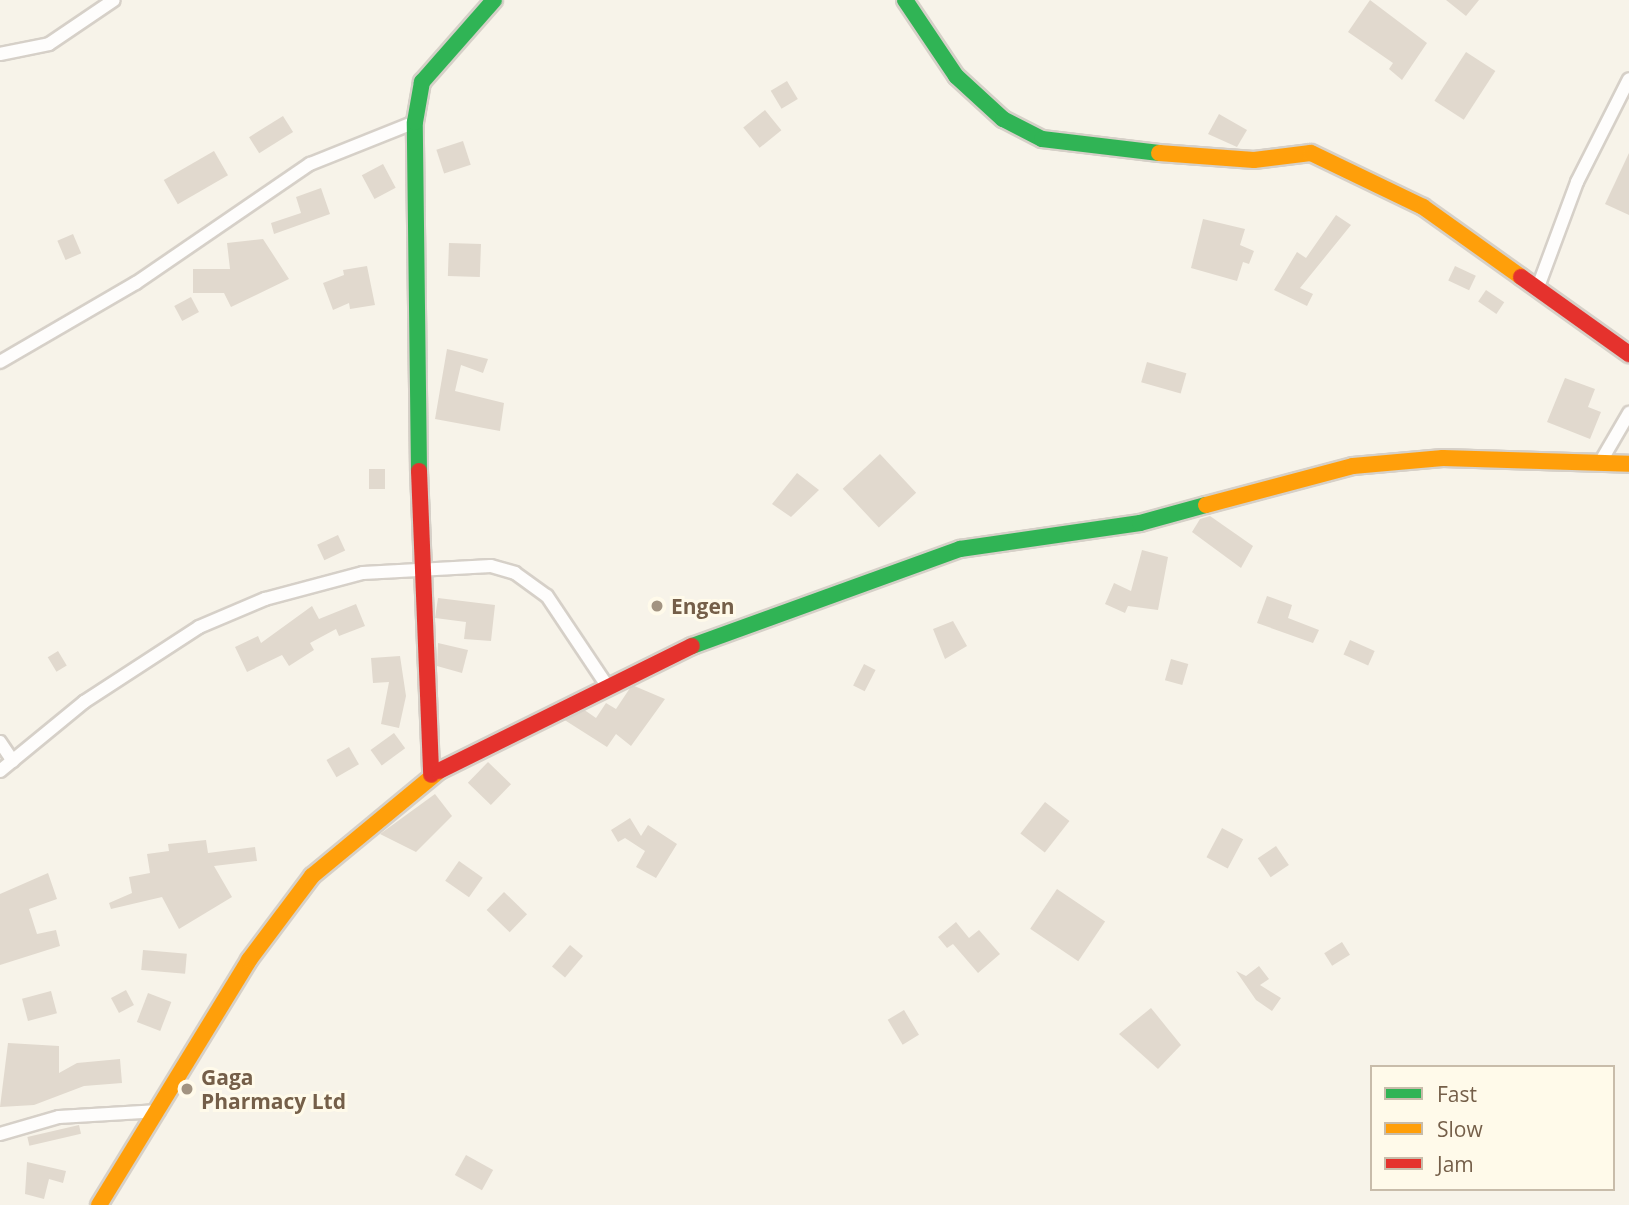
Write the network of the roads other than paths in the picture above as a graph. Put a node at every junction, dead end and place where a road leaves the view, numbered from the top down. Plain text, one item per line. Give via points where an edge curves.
1 (114, 0) edge
2 (494, 0) edge
3 (905, 0) edge
4 (0, 54) edge
5 (1629, 79) edge
6 (415, 122) junction
7 (1538, 287) junction
8 (1629, 354) edge
9 (0, 362) edge
10 (1629, 413) edge
11 (1601, 461) junction
12 (1629, 464) edge
13 (421, 568) junction
14 (606, 684) junction
15 (0, 742) edge
16 (13, 761) junction
17 (0, 771) edge
18 (431, 775) junction
19 (159, 1111) junction
20 (0, 1134) edge
21 (99, 1205) edge

1 - 4 street via 50,44
2 - 6 main road via 422,82
3 - 7 main road via 956,76 1003,119 1042,139 1085,148 1254,160 1311,153 1423,207
5 - 7 street via 1577,182
6 - 9 street via 310,164 136,283
6 - 13 main road
7 - 8 main road
10 - 11 street
11 - 12 main road
11 - 14 main road via 1443,458 1353,466 1140,523 960,548
13 - 14 street via 491,566 515,573 547,596
13 - 16 street via 317,583 199,627 84,702
13 - 18 main road
14 - 18 main road
15 - 16 street
16 - 17 street
18 - 19 main road via 351,838 281,912
19 - 20 street via 59,1117
19 - 21 main road

